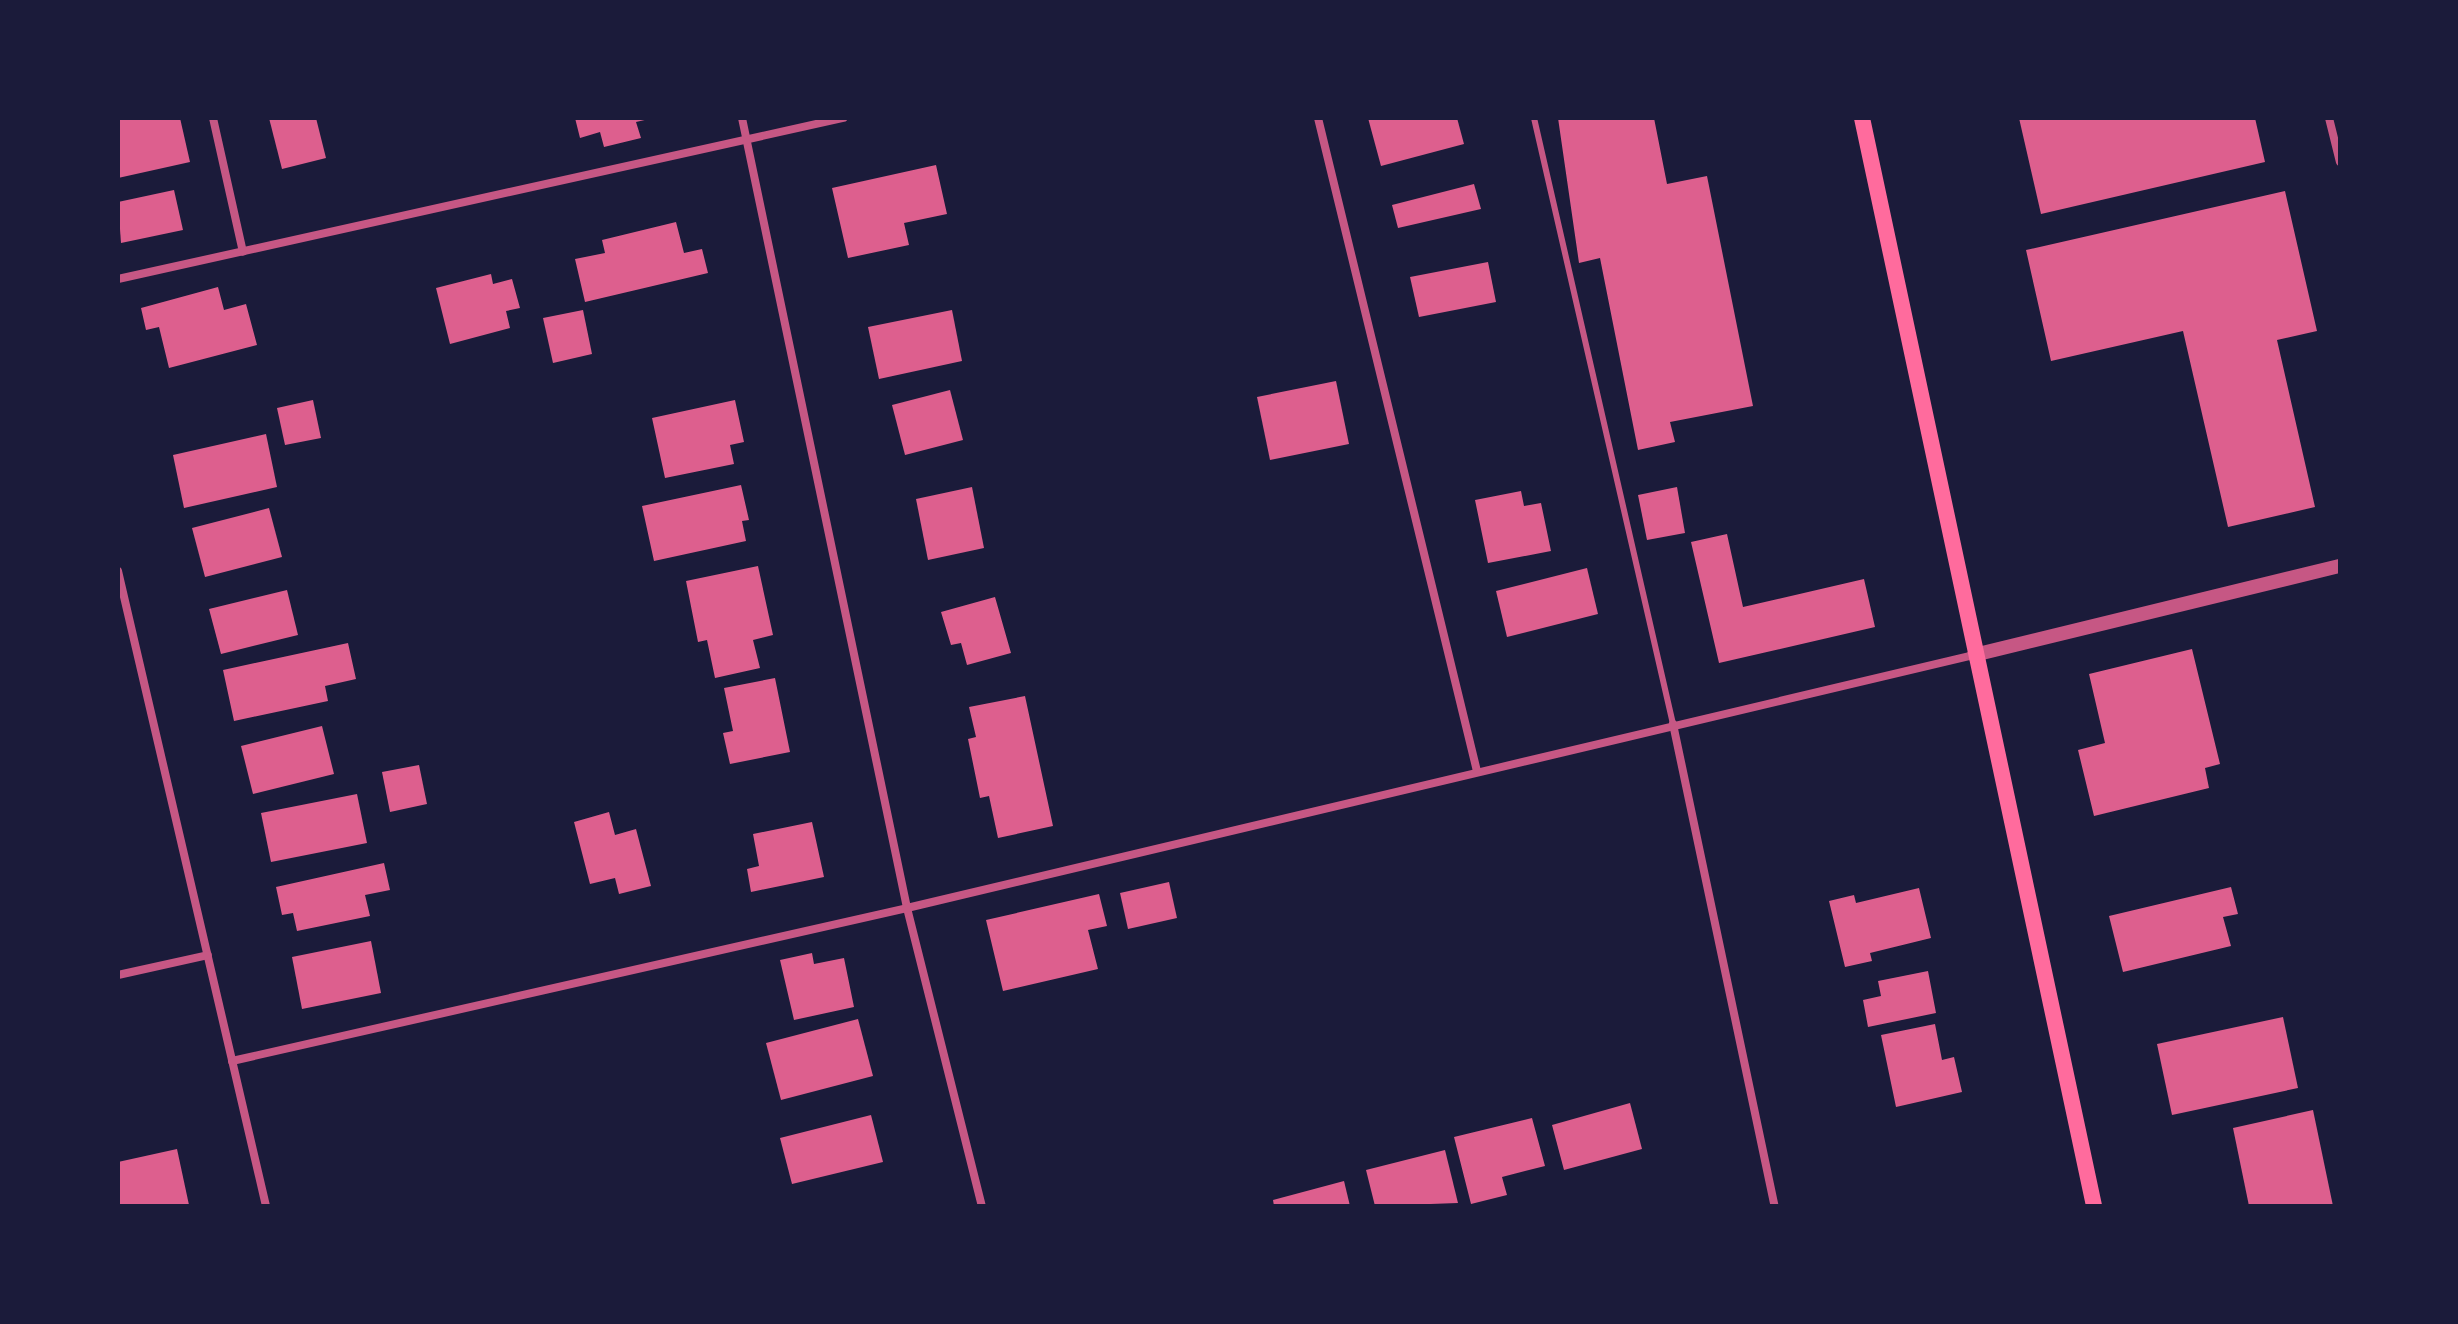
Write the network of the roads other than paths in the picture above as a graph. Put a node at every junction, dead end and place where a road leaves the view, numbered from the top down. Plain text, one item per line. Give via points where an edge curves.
1 (213, 118) edge
2 (742, 118) edge
3 (843, 118) edge
4 (1318, 118) edge
5 (1534, 118) edge
6 (1862, 118) edge
7 (2329, 118) edge
8 (747, 139) junction
9 (2340, 162) edge
10 (243, 252) junction
11 (118, 279) edge
12 (2340, 566) edge
13 (118, 571) edge
14 (1974, 655) junction
15 (1673, 724) junction
16 (1477, 771) junction
17 (907, 908) junction
18 (208, 955) junction
19 (118, 975) edge
20 (232, 1061) junction
21 (266, 1206) edge
22 (982, 1206) edge
23 (1774, 1206) edge
24 (2094, 1206) edge

1 - 10 street
2 - 8 street
3 - 8 street
4 - 16 street
5 - 15 lane
6 - 14 main road
7 - 9 street
8 - 10 street
8 - 17 street
10 - 11 street
12 - 14 street
13 - 18 street
14 - 15 street
14 - 24 main road
15 - 16 street
15 - 23 street
16 - 17 street
17 - 20 street
17 - 22 street
18 - 19 street
18 - 20 street
20 - 21 street

